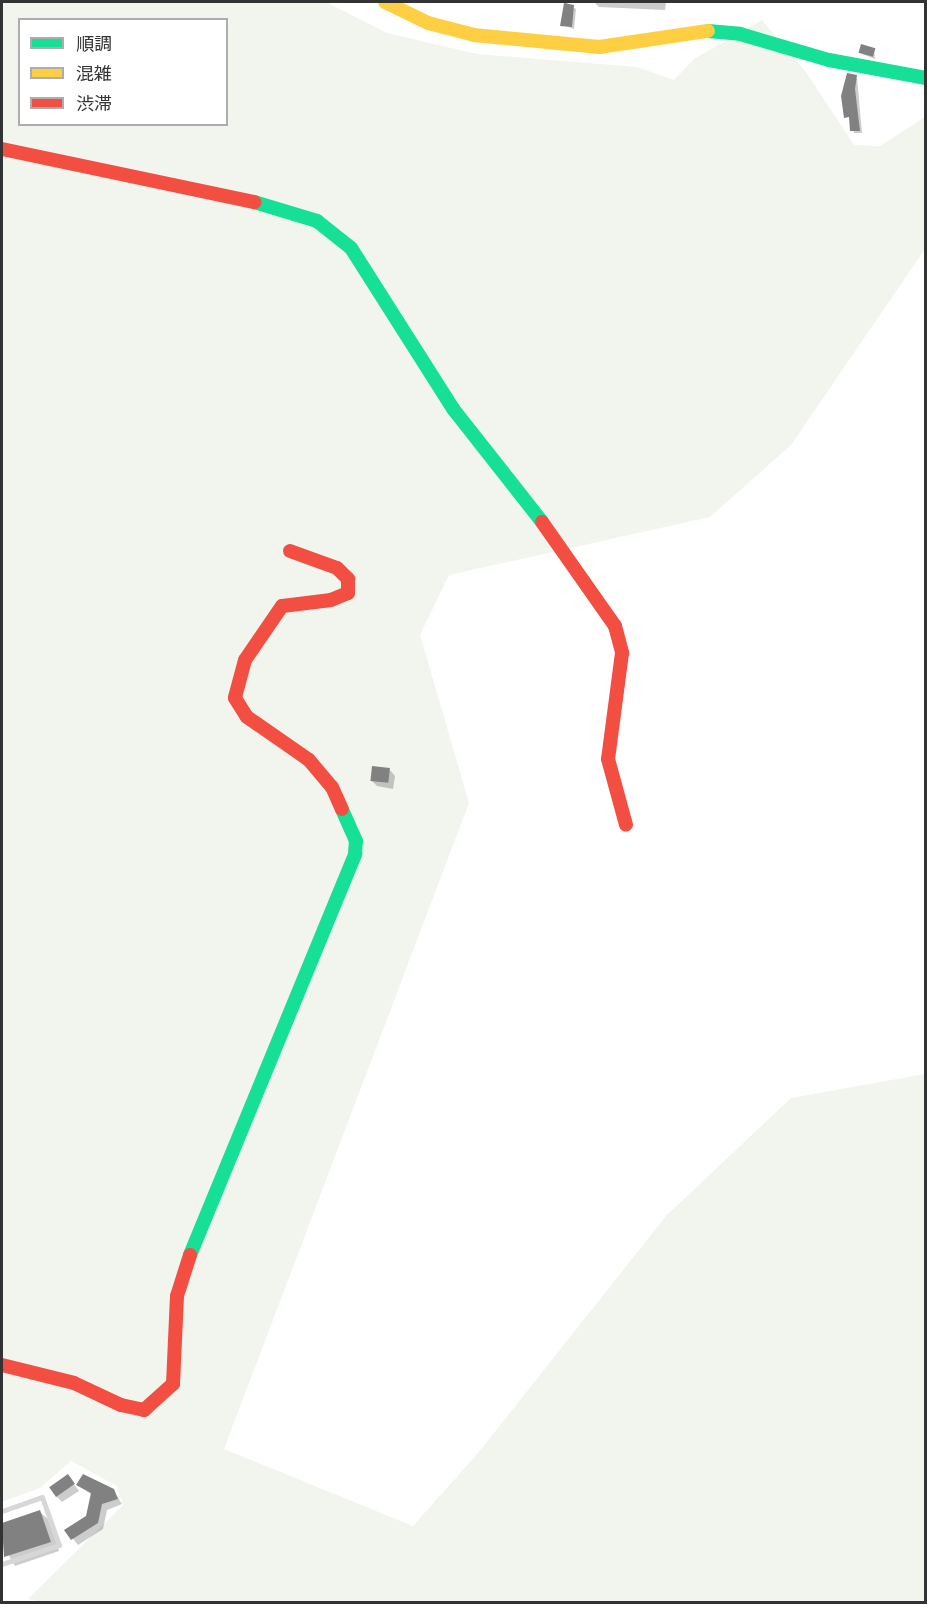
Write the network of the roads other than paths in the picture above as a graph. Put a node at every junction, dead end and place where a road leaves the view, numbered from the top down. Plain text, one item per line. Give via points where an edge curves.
1 (385, 2) edge
2 (926, 78) edge
3 (2, 149) edge
4 (290, 550) dead end
5 (626, 825) dead end
6 (2, 1365) edge
7 (2, 1511) edge
8 (2, 1564) edge

1 - 2 street via 428,23 474,35 599,47 711,31 740,34 829,60
3 - 5 street via 287,209 317,221 351,248 454,410 517,486 615,626 622,653 608,759
4 - 6 street via 337,568 348,579 348,593 331,600 282,606 245,660 236,698 247,717 309,760 332,787 356,841 355,854 186,1264 177,1296 173,1384 144,1410 121,1405 74,1383
7 - 8 lane via 42,1497 59,1545

